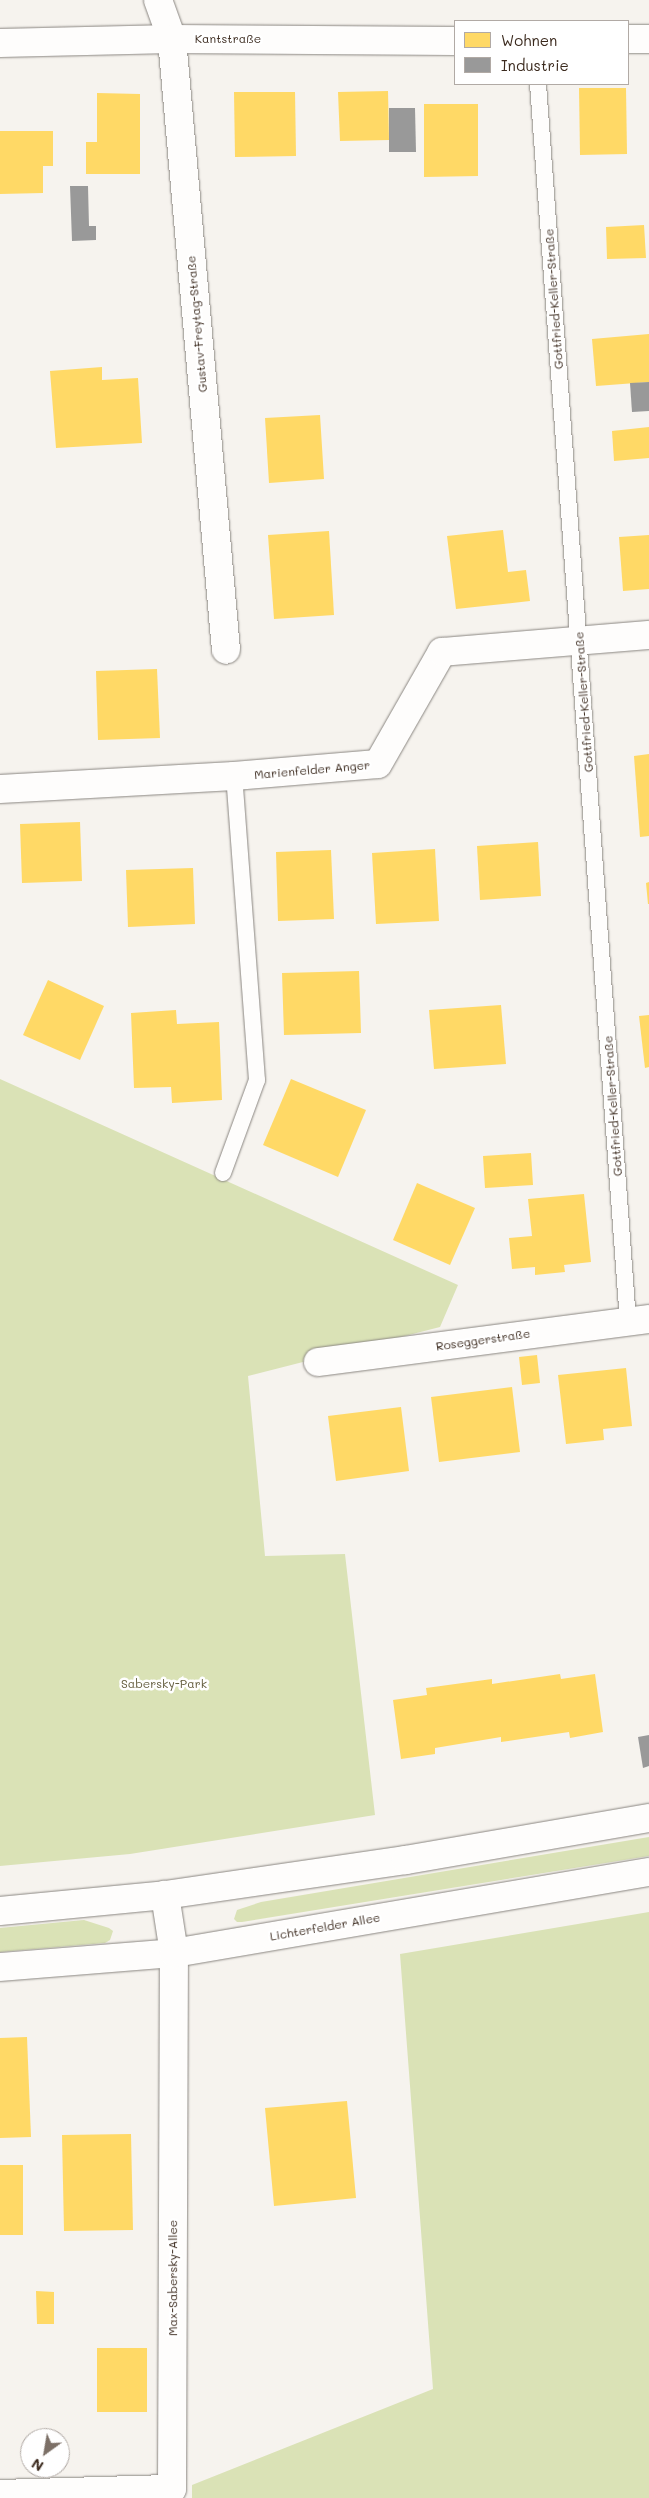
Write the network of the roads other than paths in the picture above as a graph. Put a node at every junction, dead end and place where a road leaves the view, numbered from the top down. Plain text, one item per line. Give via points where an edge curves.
1 (158, 0) edge
2 (172, 39) junction
3 (629, 39) edge
4 (649, 39) edge
5 (454, 41) edge
6 (0, 43) edge
7 (538, 85) edge
8 (649, 635) edge
9 (580, 639) junction
10 (226, 650) dead end
11 (234, 776) junction
12 (0, 789) edge
13 (223, 1173) dead end
14 (639, 1320) edge
15 (318, 1362) dead end
16 (649, 1818) edge
17 (649, 1872) edge
18 (165, 1895) junction
19 (0, 1911) edge
20 (174, 1953) junction
21 (0, 1966) edge
22 (0, 2494) edge

1 - 2 street, Gustav-Freytag-Straße
2 - 5 street, Kantstraße
2 - 6 street, Kantstraße
2 - 10 street, Gustav-Freytag-Straße
3 - 4 street
7 - 9 lane, Gottfried-Keller-Straße
8 - 9 street, Marienfelder Anger
9 - 11 street, Marienfelder Anger via 442,652 378,764
9 - 14 lane, Gottfried-Keller-Straße
11 - 12 street, Marienfelder Anger
11 - 13 lane via 257,1080
14 - 15 street, Roseggerstraße
16 - 18 street via 406,1860
17 - 20 street, Lichterfelder Allee
18 - 19 street
18 - 20 street, Max-Sabersky-Allee
20 - 21 street, Lichterfelder Allee
20 - 22 street, Max-Sabersky-Allee via 172,2489

